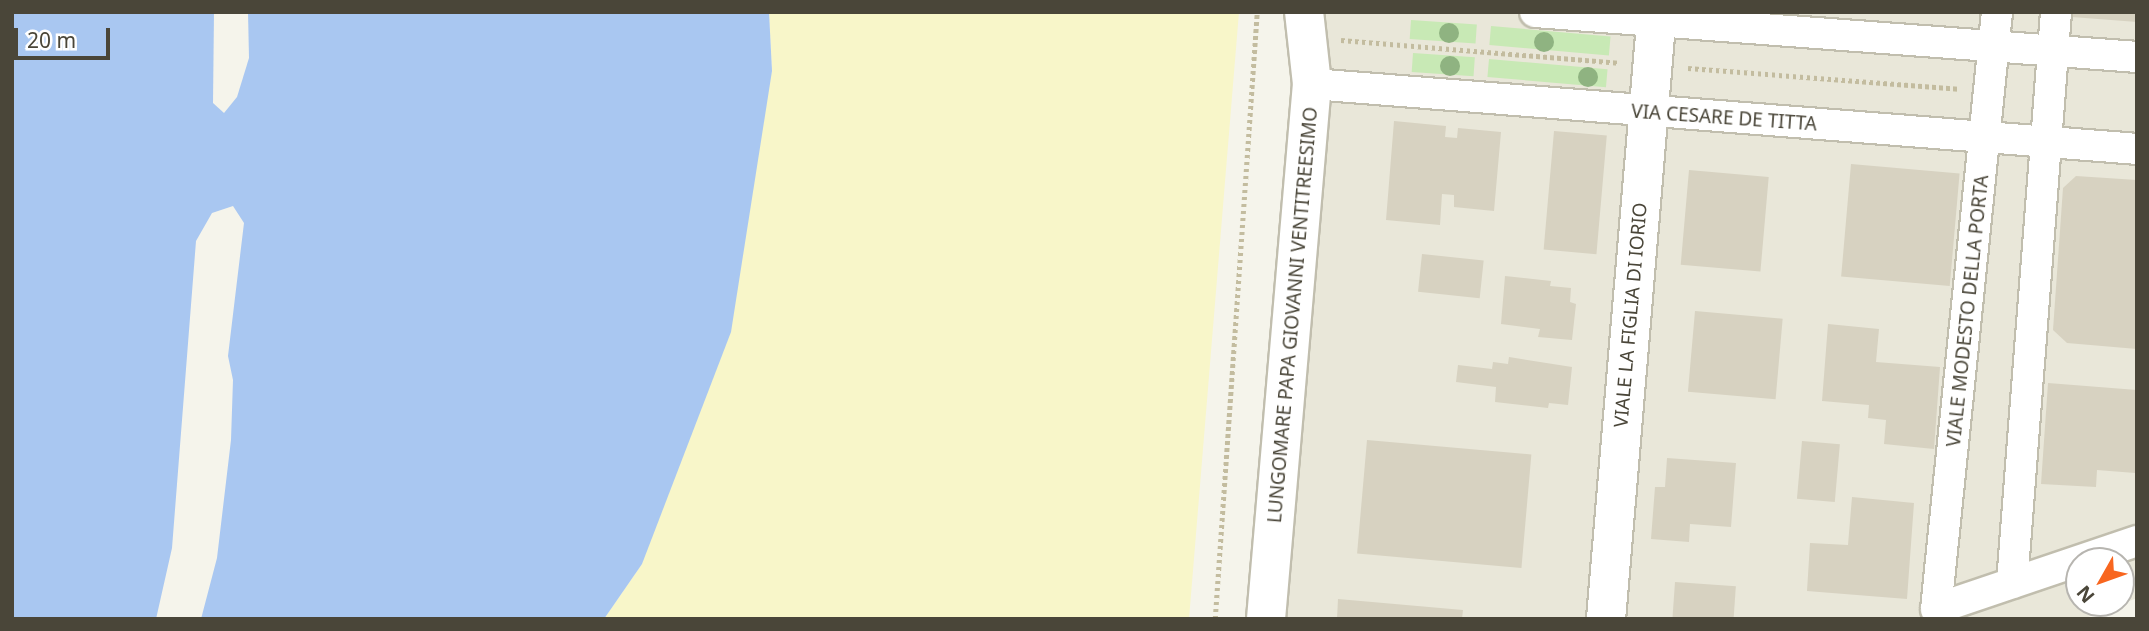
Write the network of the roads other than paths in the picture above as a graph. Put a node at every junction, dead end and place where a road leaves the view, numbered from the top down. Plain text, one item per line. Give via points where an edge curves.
1 (1304, 12) edge
2 (1535, 12) edge
3 (1997, 12) edge
4 (2056, 12) edge
5 (1656, 16) edge
6 (1995, 46) junction
7 (2053, 51) junction
8 (2137, 57) edge
9 (1312, 84) junction
10 (1648, 112) junction
11 (1986, 138) junction
12 (2043, 142) junction
13 (2137, 149) edge
14 (2137, 541) edge
15 (2011, 583) junction
16 (1266, 619) edge
17 (1606, 619) edge

1 - 9 street, LUNGOMARE PAPA GIOVANNI VENTITREESIMO
2 - 5 street
3 - 6 street, VIALE MODESTO DELLA PORTA
4 - 7 street
5 - 6 street
5 - 10 street, VIALE LA FIGLIA DI IORIO
6 - 7 street
6 - 11 street, VIALE MODESTO DELLA PORTA
7 - 8 street
7 - 12 street
9 - 10 street, VIA CESARE DE TITTA
9 - 16 street, LUNGOMARE PAPA GIOVANNI VENTITREESIMO
10 - 11 street, VIA CESARE DE TITTA
10 - 17 street, VIALE LA FIGLIA DI IORIO
11 - 12 street, VIA CESARE DE TITTA
11 - 15 street, VIALE MODESTO DELLA PORTA via 1936,609
12 - 13 street, VIA CESARE DE TITTA
12 - 15 street
14 - 15 street

